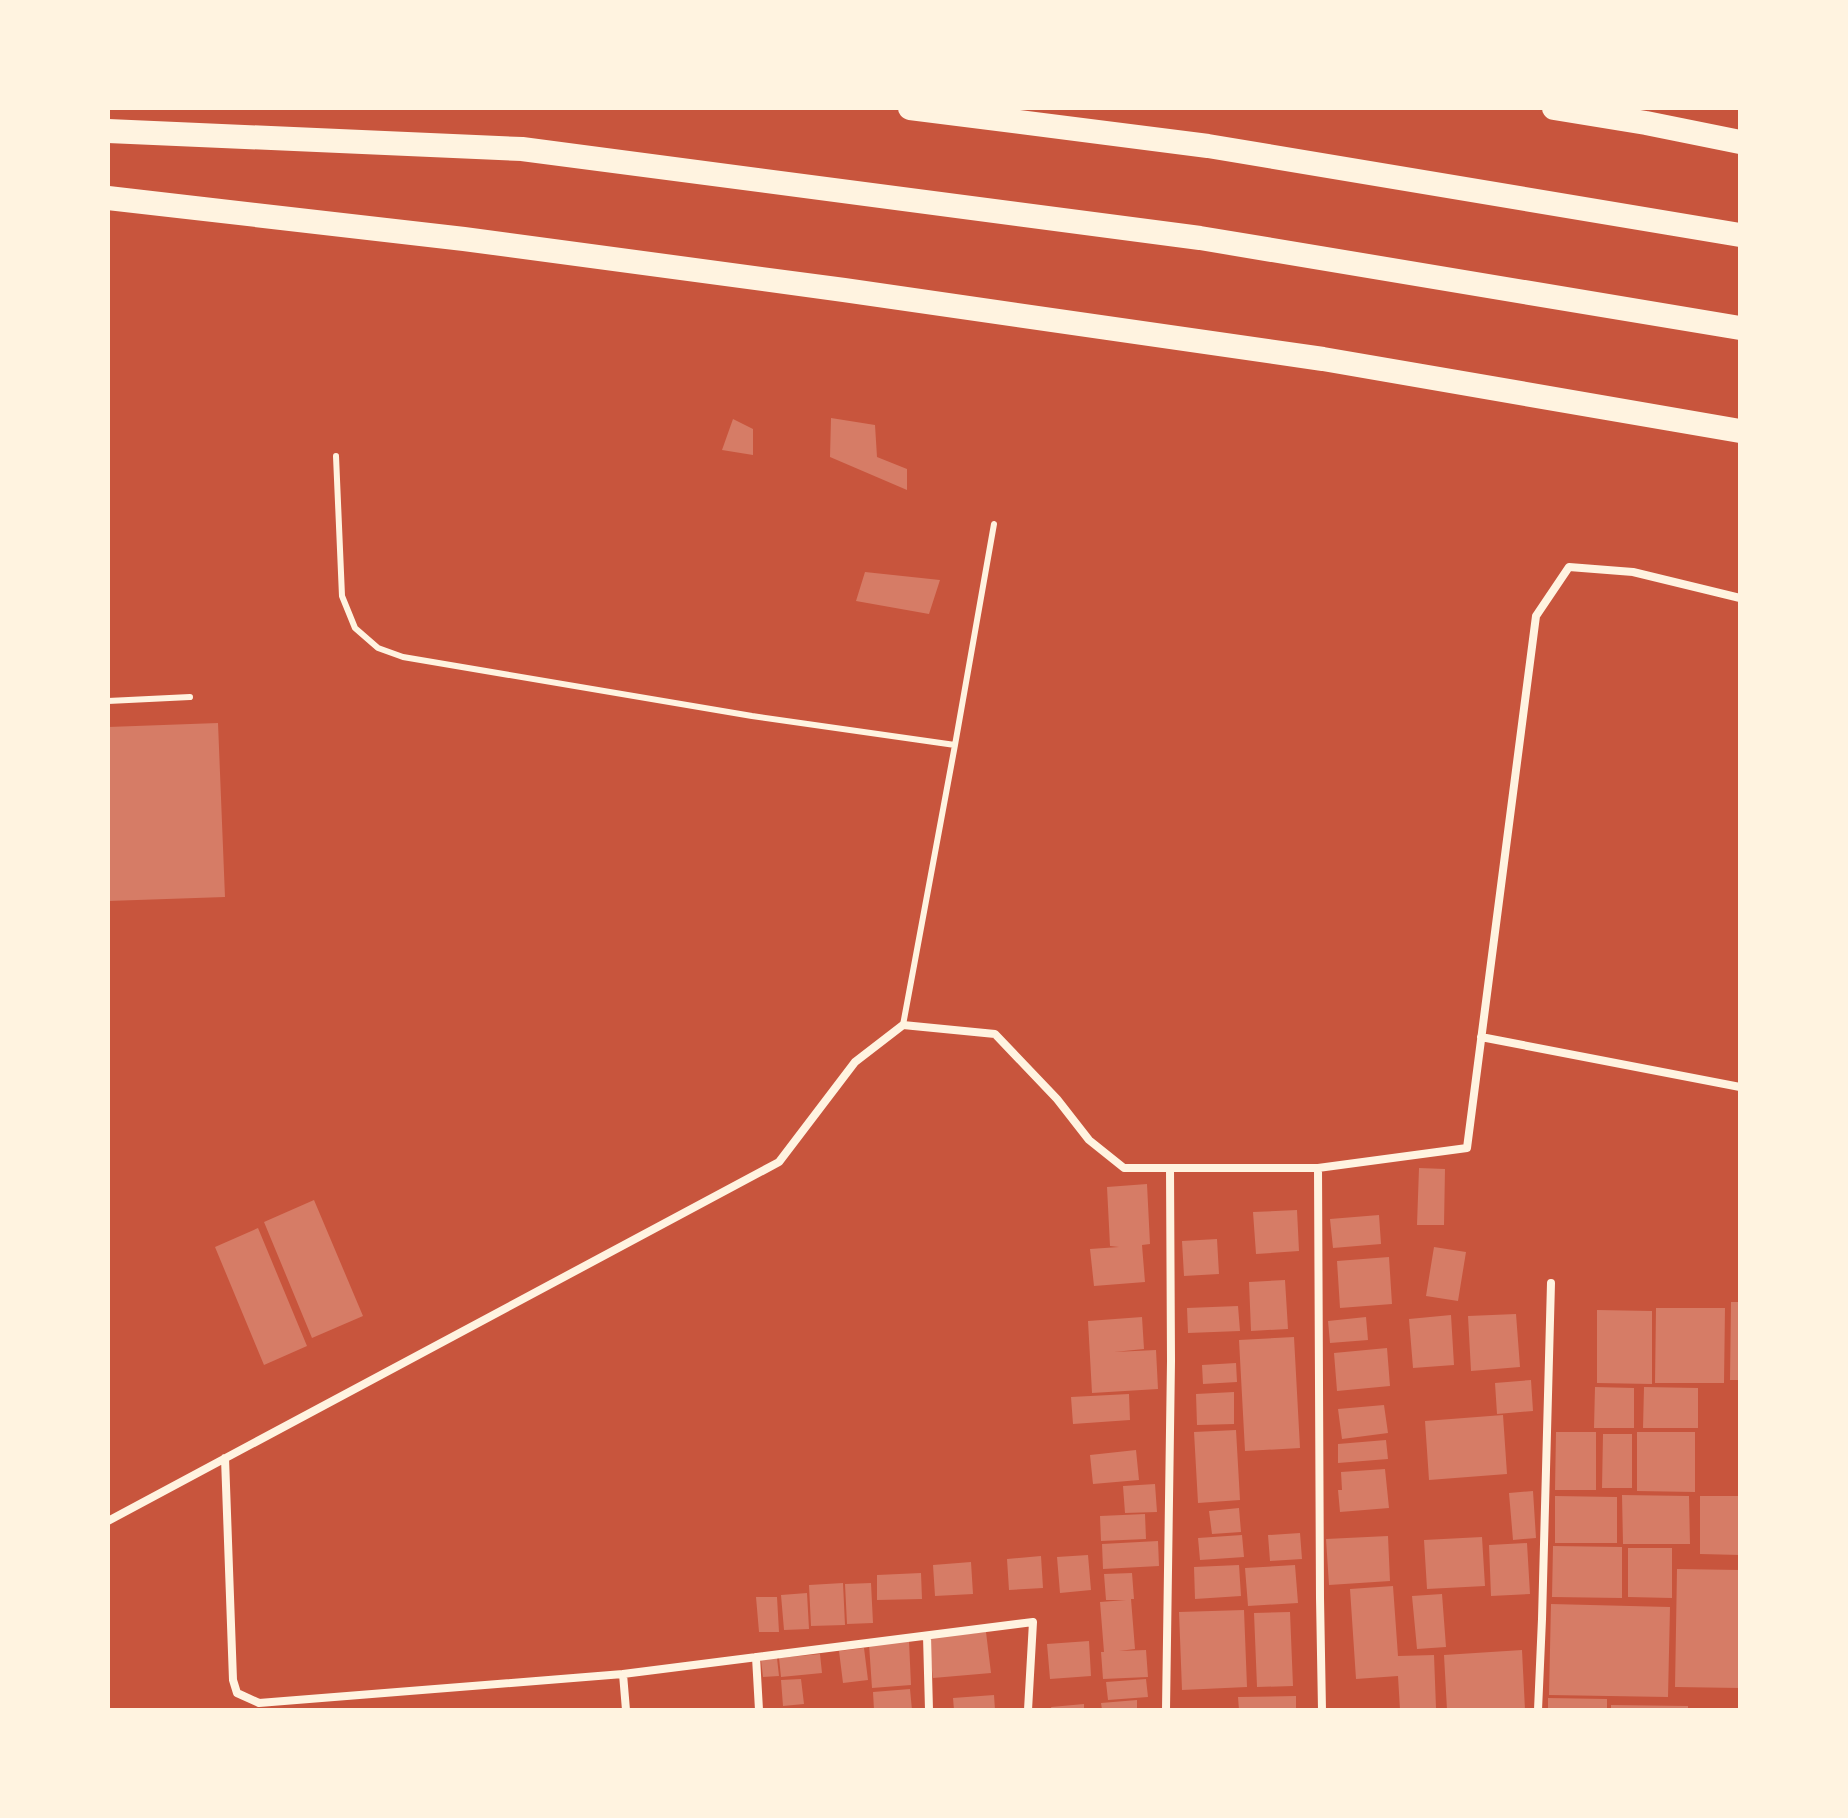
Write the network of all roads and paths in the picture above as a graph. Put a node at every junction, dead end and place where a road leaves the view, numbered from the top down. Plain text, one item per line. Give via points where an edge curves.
1 (910, 108) edge
2 (1554, 108) edge
3 (108, 131) edge
4 (1740, 142) edge
5 (108, 198) edge
6 (1740, 235) edge
7 (1740, 328) edge
8 (1740, 431) edge
9 (336, 456) dead end
10 (994, 524) dead end
11 (1740, 598) edge
12 (190, 697) dead end
13 (108, 701) edge
14 (955, 745) junction
15 (903, 1025) junction
16 (1481, 1037) junction
17 (1740, 1087) edge
18 (1170, 1168) junction
19 (1318, 1168) junction
20 (1551, 1283) dead end
21 (225, 1458) junction
22 (108, 1521) edge
23 (927, 1636) junction
24 (756, 1657) junction
25 (623, 1674) junction
26 (626, 1710) edge
27 (759, 1710) edge
28 (929, 1710) edge
29 (1028, 1710) edge
30 (1166, 1710) edge
31 (1322, 1710) edge
32 (1538, 1710) edge

1 - 6 highway via 1208,146
2 - 4 highway
3 - 7 highway via 522,149 1200,238
5 - 8 highway via 480,241 937,303 1323,359
9 - 14 lane via 342,596 355,628 378,648 403,657 752,716
10 - 14 lane
11 - 16 street via 1633,572 1569,567 1536,616
12 - 13 lane
14 - 15 lane
15 - 18 street via 995,1034 1089,1140 1124,1168
15 - 21 street via 855,1062 779,1162
16 - 17 street
16 - 19 street via 1467,1148
18 - 19 street
18 - 30 street
19 - 31 street
20 - 32 street
21 - 22 street
21 - 25 street via 233,1680 237,1693 248,1699 259,1703
23 - 24 street
23 - 28 street
23 - 29 street via 1033,1622
24 - 25 street
24 - 27 street
25 - 26 street

